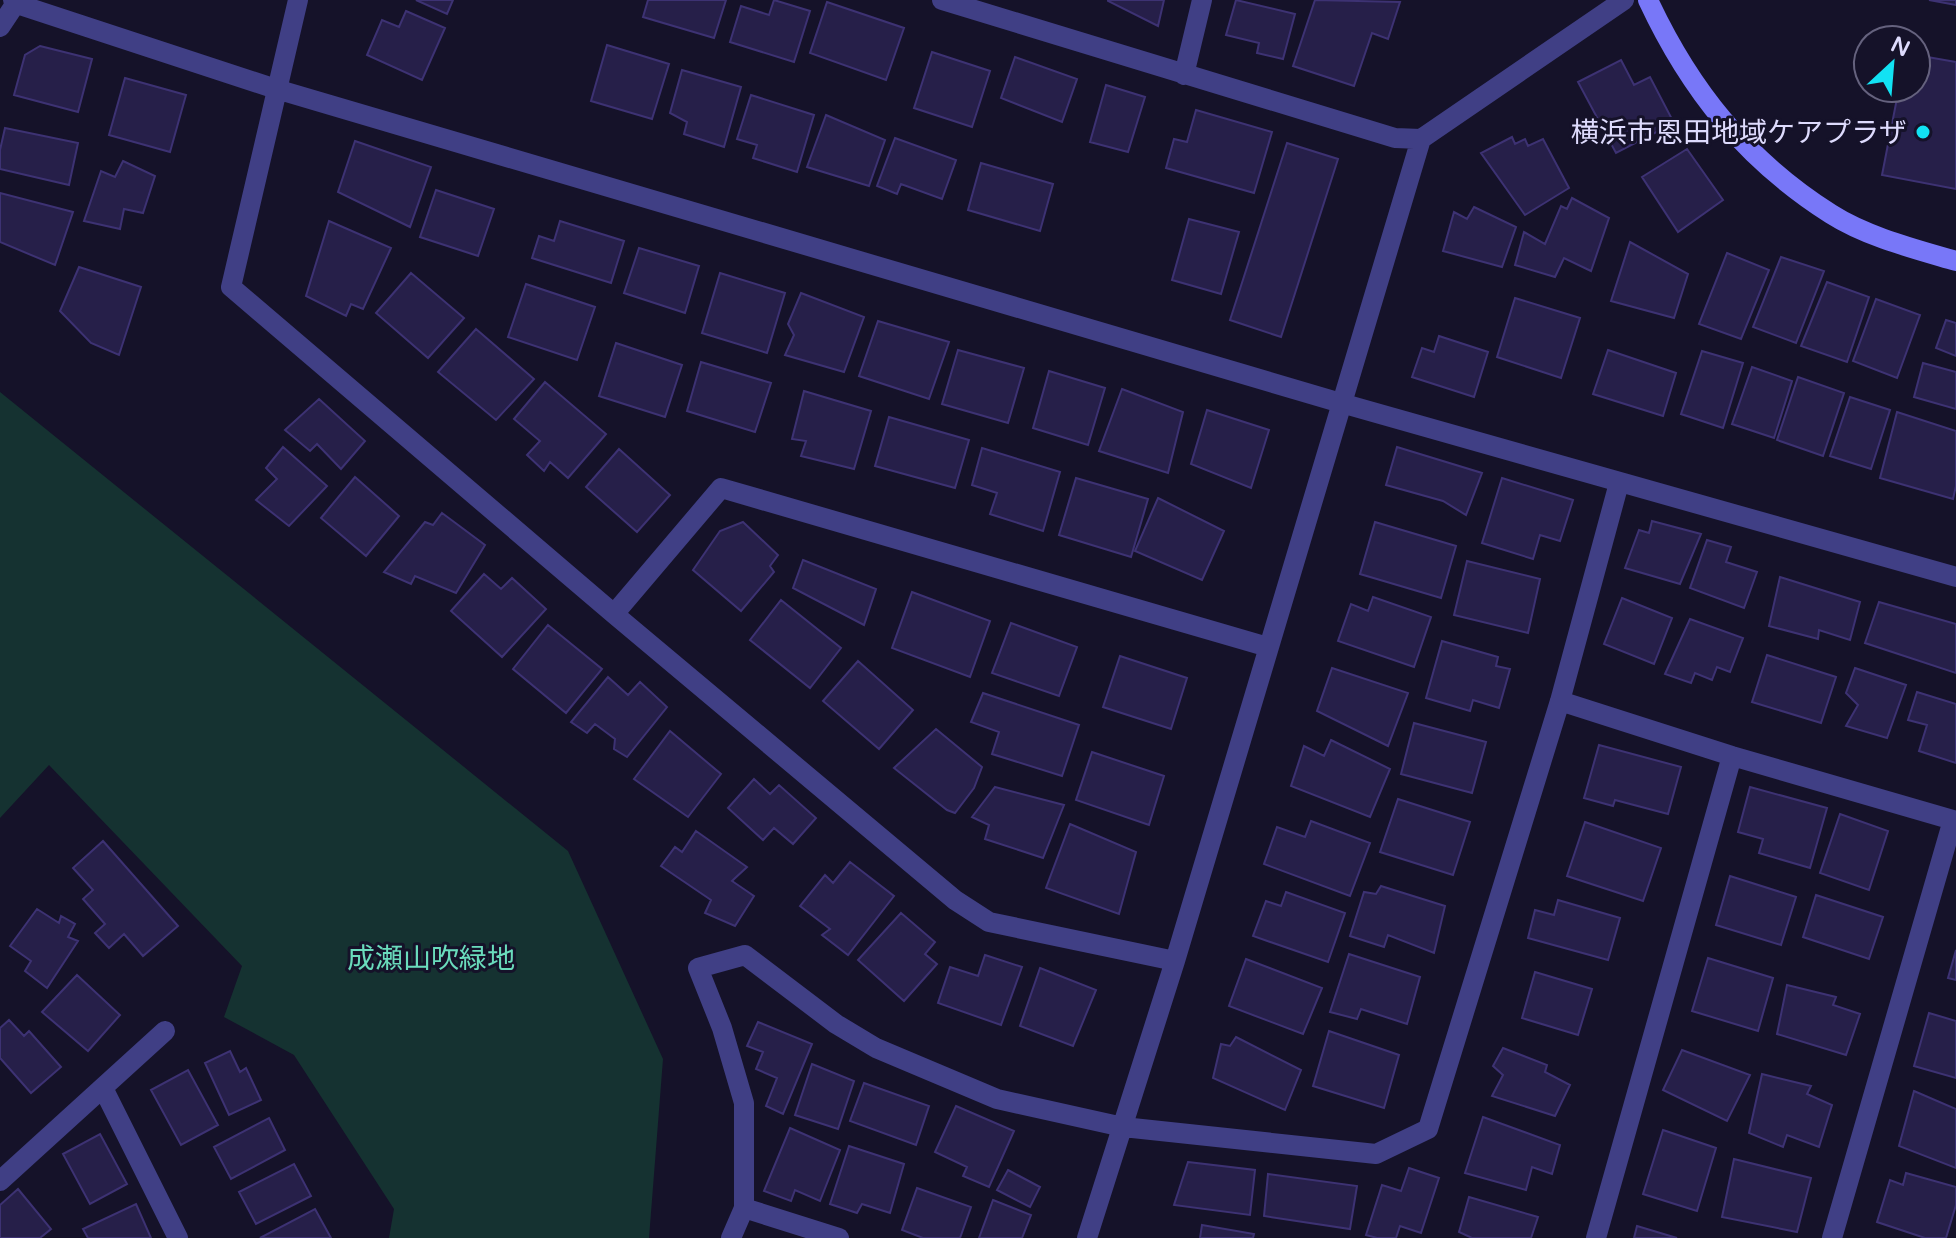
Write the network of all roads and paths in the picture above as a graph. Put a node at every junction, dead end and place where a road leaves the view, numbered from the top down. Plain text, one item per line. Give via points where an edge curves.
1 (298, 0) edge
2 (942, 0) edge
3 (1202, 0) edge
4 (1624, 0) edge
5 (1648, 0) edge
6 (16, 1) edge
7 (0, 27) edge
8 (1184, 75) junction
9 (276, 89) junction
10 (1421, 139) junction
11 (1956, 261) edge
12 (1341, 403) junction
13 (1619, 483) junction
14 (1956, 577) edge
15 (614, 614) junction
16 (1268, 647) junction
17 (1560, 701) junction
18 (1732, 756) junction
19 (1954, 820) edge
20 (1175, 961) junction
21 (165, 1031) dead end
22 (103, 1088) junction
23 (1123, 1127) junction
24 (0, 1181) edge
25 (744, 1208) junction
26 (178, 1238) edge
27 (731, 1238) edge
28 (839, 1238) edge
29 (1087, 1238) edge
30 (1596, 1238) edge
31 (1832, 1238) edge

1 - 9 street
2 - 8 street
3 - 8 street
4 - 10 street
5 - 11 street via 1669,46 1718,118 1772,171 1833,215 1901,245
6 - 7 street
6 - 9 street
8 - 10 street via 1395,138
9 - 12 street
9 - 15 street via 231,287
10 - 12 street
12 - 13 street
12 - 16 street
13 - 14 street
13 - 17 street
15 - 16 street via 721,488
15 - 20 street via 955,900 989,922
16 - 20 street
17 - 18 street
17 - 23 street via 1428,1129 1376,1154
18 - 19 street
18 - 30 street
19 - 31 street
20 - 23 street
21 - 22 street
22 - 24 street
22 - 26 street
23 - 25 street via 997,1099 876,1048 745,955 698,968 744,1103
23 - 29 street
25 - 27 street
25 - 28 street

